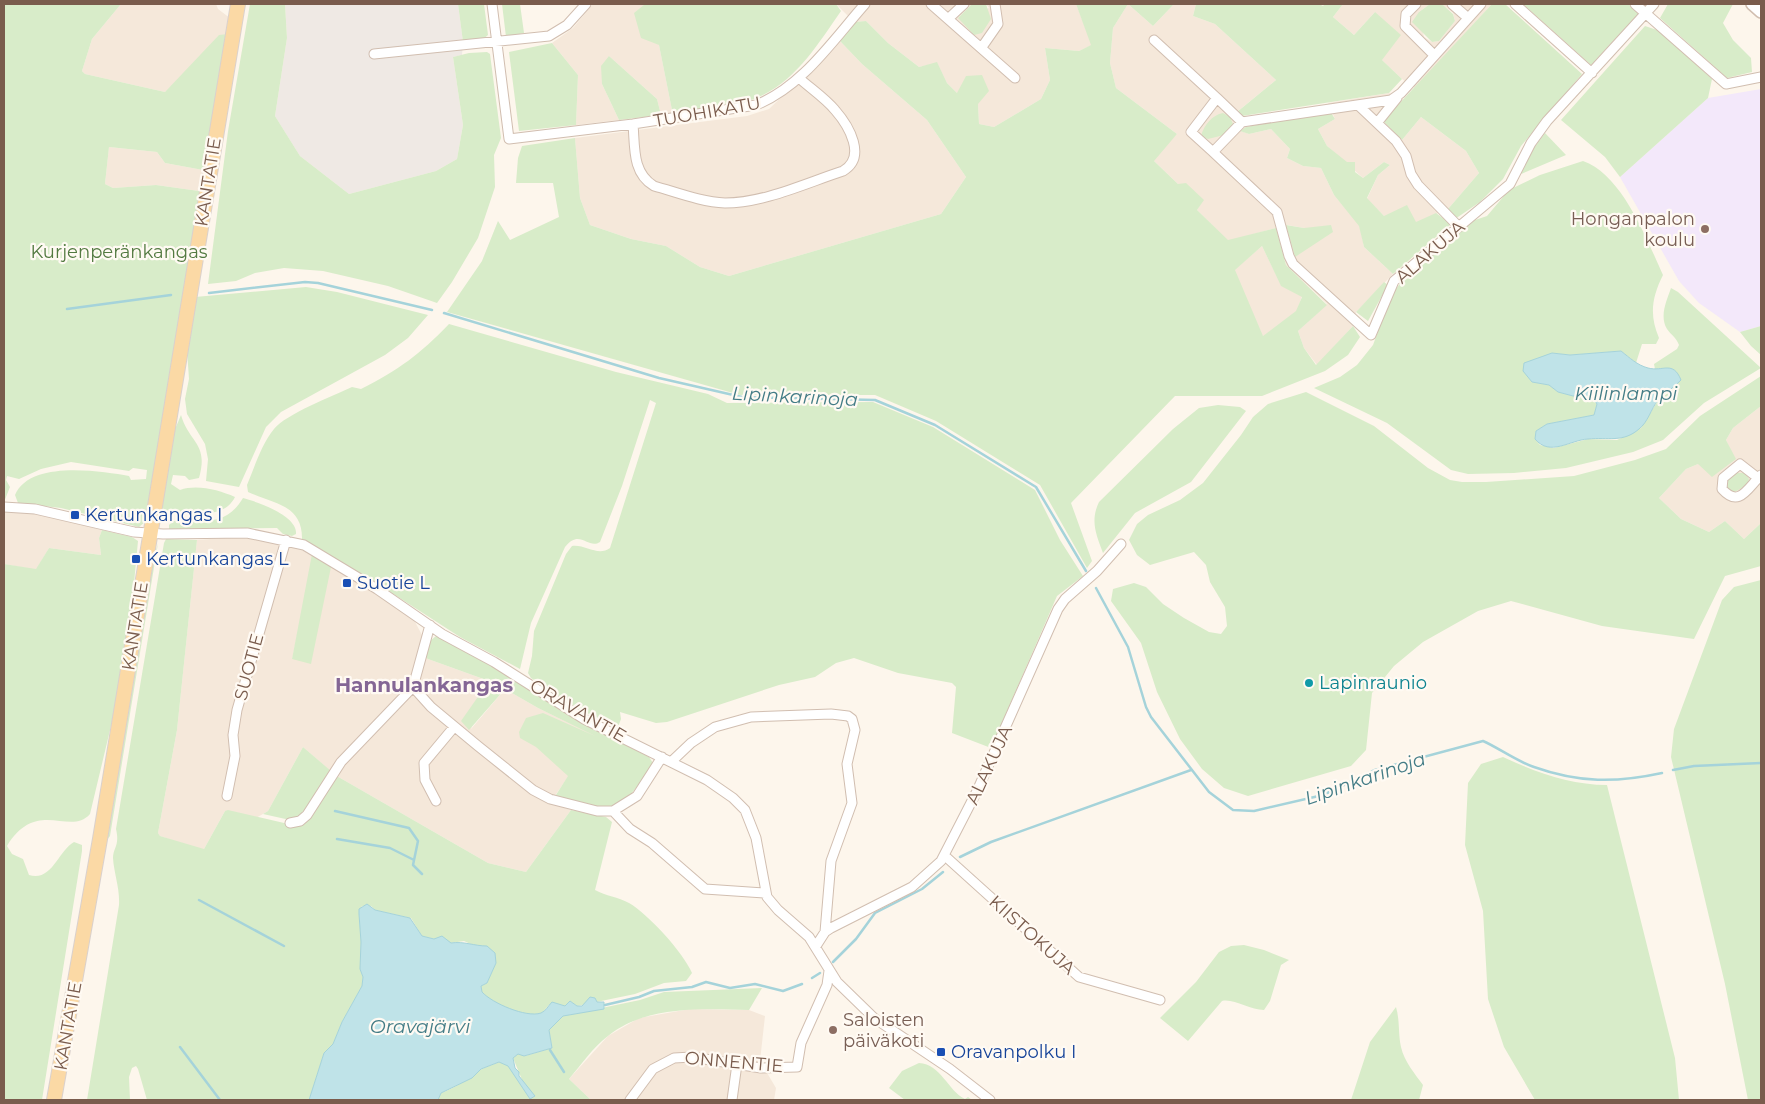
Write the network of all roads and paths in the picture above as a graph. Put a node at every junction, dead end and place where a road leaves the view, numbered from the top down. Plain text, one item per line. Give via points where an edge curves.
1 (238, 4) edge
2 (492, 4) edge
3 (586, 4) edge
4 (865, 4) edge
5 (931, 4) edge
6 (964, 4) edge
7 (995, 4) edge
8 (1416, 4) edge
9 (1452, 4) edge
10 (1481, 4) edge
11 (1515, 4) edge
12 (1635, 4) edge
13 (1654, 4) edge
14 (1752, 4) edge
15 (1761, 12) edge
16 (1645, 13) junction
17 (949, 18) junction
18 (1468, 18) junction
19 (1154, 40) dead end
20 (497, 43) junction
21 (982, 47) junction
22 (374, 54) dead end
23 (1434, 56) junction
24 (1592, 73) junction
25 (1761, 77) edge
26 (799, 78) junction
27 (1015, 78) dead end
28 (1401, 93) junction
29 (1217, 98) junction
30 (1358, 105) junction
31 (1242, 122) junction
32 (1376, 123) junction
33 (633, 124) junction
34 (1213, 152) junction
35 (1459, 227) junction
36 (4, 506) edge
37 (150, 534) junction
38 (286, 540) junction
39 (1121, 544) dead end
40 (430, 626) junction
41 (412, 687) junction
42 (454, 727) junction
43 (666, 759) junction
44 (227, 796) dead end
45 (436, 801) dead end
46 (613, 811) junction
47 (290, 823) dead end
48 (945, 856) junction
49 (765, 892) junction
50 (826, 932) junction
51 (816, 946) junction
52 (829, 971) junction
53 (1160, 1000) dead end
54 (737, 1064) junction
55 (54, 1100) edge
56 (630, 1100) edge
57 (732, 1100) edge
58 (990, 1100) edge

1 - 37 main road, KANTATIE
2 - 20 street
3 - 20 street via 554,34
4 - 26 street, TUOHIKATU
5 - 17 street
6 - 17 street
7 - 21 street via 998,24
8 - 23 street via 1406,14 1405,26
9 - 18 street
10 - 18 street
11 - 24 street
12 - 16 street
13 - 16 street
14 - 15 street
16 - 24 street
16 - 25 street via 1726,84
17 - 21 street
18 - 23 street
19 - 29 street
20 - 22 street
20 - 33 street, TUOHIKATU via 509,139
21 - 27 street
23 - 28 street
24 - 35 street, ALAKUJA via 1541,128 1510,184
26 - 33 street, TUOHIKATU via 771,99 756,105
26 - 33 street via 835,110 848,130 856,151 855,159 852,166 781,192 724,203 654,186 645,181 637,168
28 - 30 street via 1391,100
28 - 32 street
29 - 31 street
29 - 34 street via 1191,132
30 - 31 street
30 - 32 street
31 - 34 street
32 - 35 street via 1396,141 1418,184
34 - 35 street, ALAKUJA via 1277,212 1293,264 1372,335 1394,281
36 - 37 street, ORAVANTIE via 35,509
37 - 38 street, ORAVANTIE via 247,533
37 - 55 main road, KANTATIE
38 - 40 street, ORAVANTIE via 334,562
38 - 44 street, SUOTIE via 237,710 233,728 235,756
39 - 48 street, ALAKUJA via 1058,609
40 - 41 street
40 - 43 street, ORAVANTIE via 508,670 584,719
41 - 42 street
41 - 47 street via 341,762 307,815
42 - 45 street via 424,763 425,780
42 - 46 street via 541,796 597,811
43 - 46 street via 637,796
43 - 49 street, ORAVANTIE via 723,790 745,810 756,838
43 - 50 street via 715,727 758,715 831,714 852,719 856,730 847,764 852,803 831,861
46 - 49 street via 630,829 666,854 705,889
48 - 50 street, ALAKUJA via 912,887
48 - 53 street, KIISTOKUJA via 1079,977
49 - 51 street, ORAVANTIE via 773,905 803,930
50 - 51 street, ALAKUJA
51 - 52 street, ORAVANTIE
52 - 54 street, ONNENTIE via 827,985 801,1043 797,1067
52 - 58 street, ORAVANTIE via 874,1018
54 - 56 street, ONNENTIE via 692,1057 674,1058 653,1069
54 - 57 street

